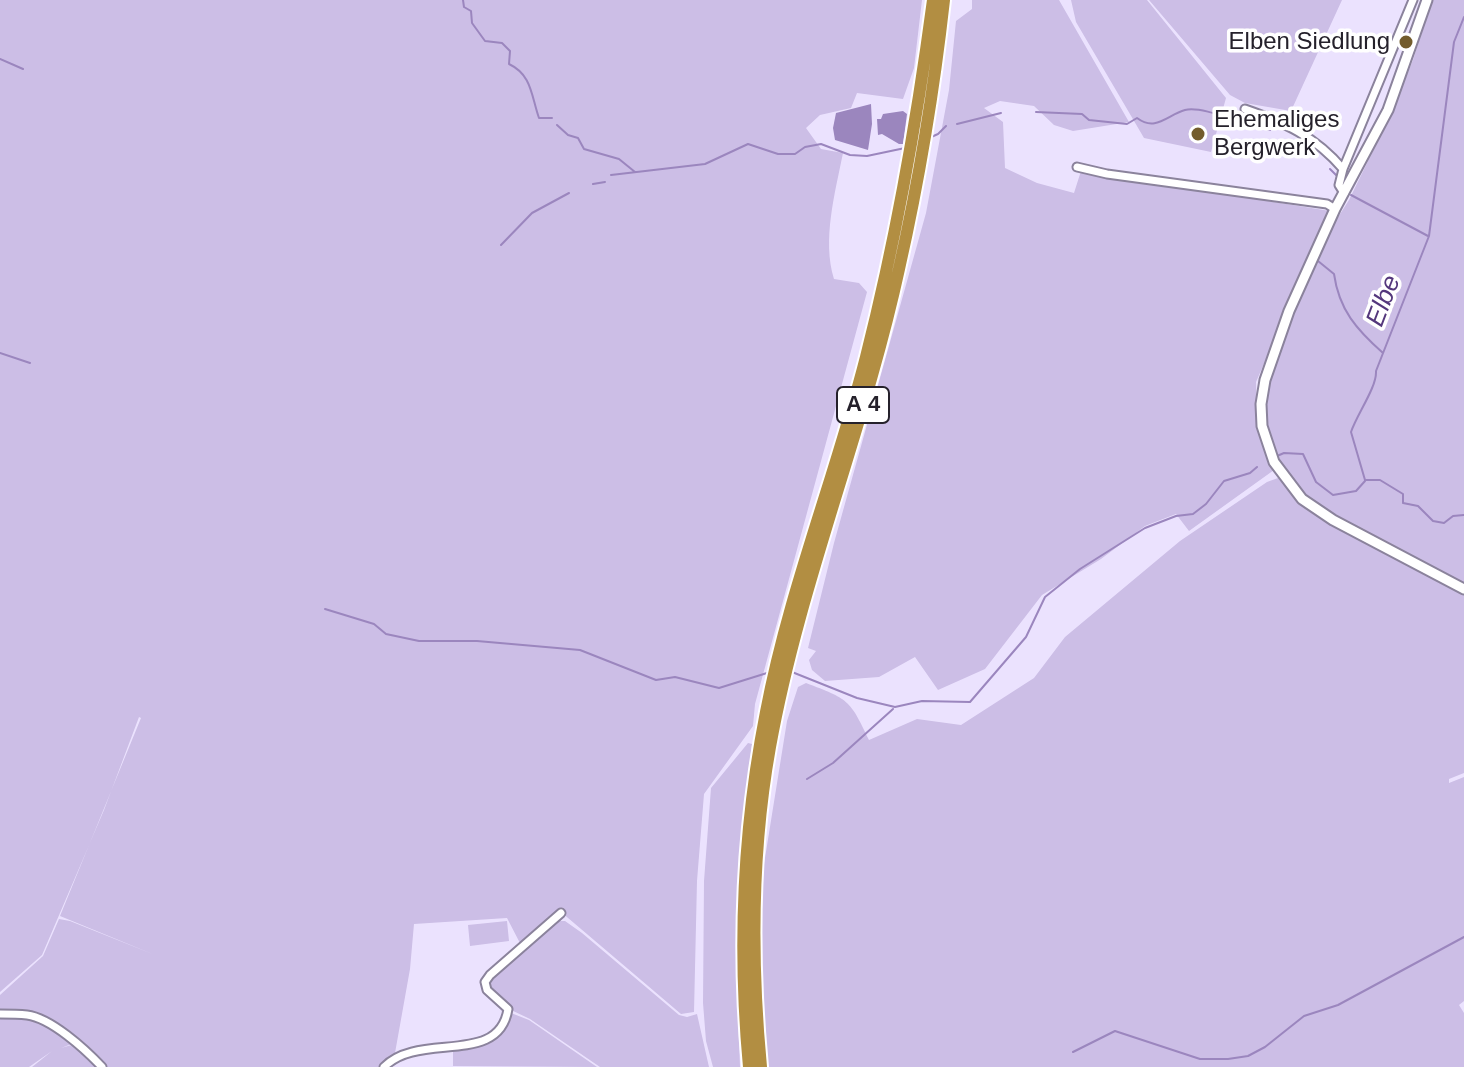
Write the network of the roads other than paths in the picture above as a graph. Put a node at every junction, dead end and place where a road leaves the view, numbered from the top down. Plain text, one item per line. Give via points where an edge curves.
1 (933, 0) edge
2 (944, 0) edge
3 (1413, 0) edge
4 (1427, 0) edge
5 (1245, 109) dead end
6 (1077, 167) dead end
7 (1343, 169) junction
8 (1344, 193) junction
9 (1335, 209) junction
10 (902, 225) junction
11 (1464, 589) edge
12 (772, 712) junction
13 (561, 913) dead end
14 (0, 1014) edge
15 (102, 1067) edge
16 (384, 1067) edge
17 (749, 1067) edge
18 (761, 1067) edge

1 - 10 highway, A 4
2 - 10 highway, A 4 via 932,92
3 - 7 street
4 - 8 street via 1388,110
5 - 7 street via 1315,141
6 - 9 street
7 - 8 street via 1339,185
8 - 9 street
9 - 11 street via 1265,380 1262,426 1269,451 1292,489 1319,512
10 - 12 highway, A 4
12 - 17 highway, A 4 via 748,836 744,887
12 - 18 highway, A 4 via 755,890
13 - 16 street via 485,982 508,1009 503,1028 492,1038 468,1049 395,1056
14 - 15 street via 39,1018

